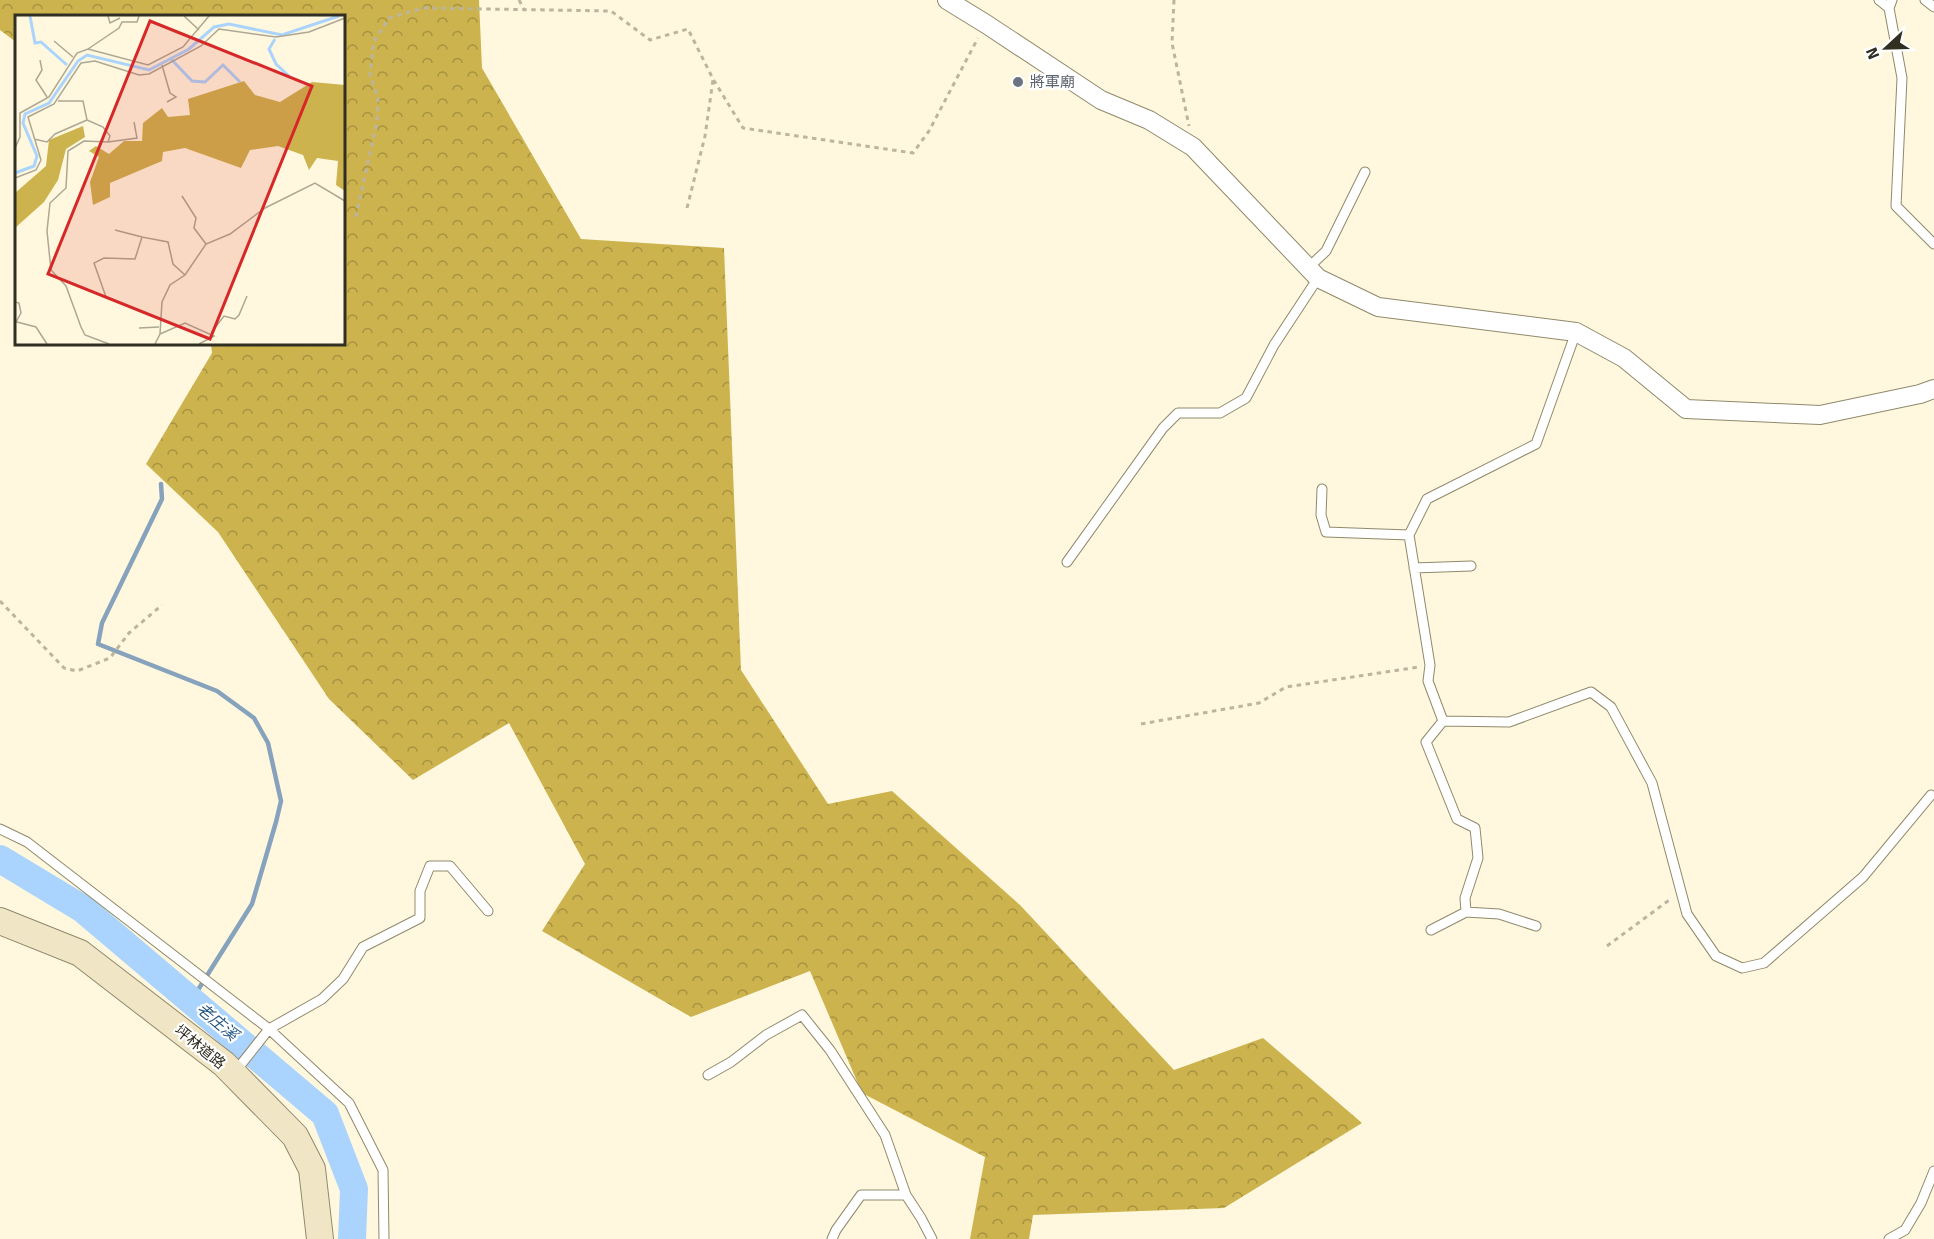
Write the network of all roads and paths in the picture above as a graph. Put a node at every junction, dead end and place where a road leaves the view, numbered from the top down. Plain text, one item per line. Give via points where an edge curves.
1 (519, 0) edge
2 (947, 0) edge
3 (1174, 0) edge
4 (1879, 0) edge
5 (1925, 0) edge
6 (1891, 4) edge
7 (1934, 7) edge
8 (525, 11) junction
9 (986, 24) junction
10 (713, 79) junction
11 (1193, 147) junction
12 (1365, 172) dead end
13 (687, 208) dead end
14 (356, 217) dead end
15 (1934, 244) edge
16 (1314, 273) junction
17 (1576, 332) junction
18 (1934, 389) edge
19 (1322, 489) dead end
20 (1409, 536) junction
21 (1067, 562) dead end
22 (1471, 566) dead end
23 (1414, 568) junction
24 (0, 601) edge
25 (162, 605) dead end
26 (1430, 665) junction
27 (1443, 721) junction
28 (1141, 724) dead end
29 (1931, 795) dead end
30 (0, 829) edge
31 (1681, 891) junction
32 (488, 911) dead end
33 (1466, 912) junction
34 (0, 921) edge
35 (1536, 926) dead end
36 (1431, 930) dead end
37 (1607, 946) dead end
38 (269, 1029) junction
39 (233, 1074) junction
40 (708, 1075) dead end
41 (1934, 1171) edge
42 (906, 1195) junction
43 (320, 1239) edge
44 (384, 1239) edge
45 (832, 1239) edge
46 (932, 1239) edge
47 (1889, 1239) edge

1 - 8 path
2 - 9 street
3 - 11 path via 1172,43
4 - 6 lane
5 - 7 lane
6 - 15 lane via 1902,78 1896,206
8 - 10 path via 611,11 650,40 688,29
8 - 14 path via 423,8 388,18 375,41 370,75 378,98 377,121
9 - 10 path via 929,131 913,153 743,129
9 - 11 street via 1101,100 1149,120
10 - 13 path via 705,136
11 - 16 street
12 - 16 lane
16 - 17 street via 1378,307
16 - 21 lane via 1246,398 1220,413 1178,413 1163,428
17 - 18 street via 1624,358 1686,410 1820,415
17 - 20 lane via 1536,444 1427,499
19 - 20 lane via 1321,514 1326,532
20 - 23 lane
22 - 23 lane
23 - 26 lane
24 - 25 path via 64,668 77,671 110,658 129,633
26 - 27 lane via 1428,681
26 - 28 path via 1286,687 1259,703
27 - 31 lane via 1509,722 1591,692 1611,707 1652,783
27 - 33 lane via 1426,742 1457,819 1475,828 1478,858 1465,898
29 - 31 lane via 1863,877 1764,963 1742,968 1716,956 1687,914
30 - 38 lane via 27,842
31 - 37 path
32 - 38 lane via 450,866 430,866 420,891 420,918 363,947 343,979 322,999
33 - 35 lane via 1499,915
33 - 36 lane
34 - 39 street, 坪林道路 via 80,953
38 - 39 lane
38 - 44 lane via 349,1103 383,1170
39 - 43 street, 坪林道路 via 295,1136 312,1169
40 - 42 lane via 802,1015 830,1050 885,1135
41 - 47 lane via 1905,1230
42 - 45 lane via 861,1195
42 - 46 lane

